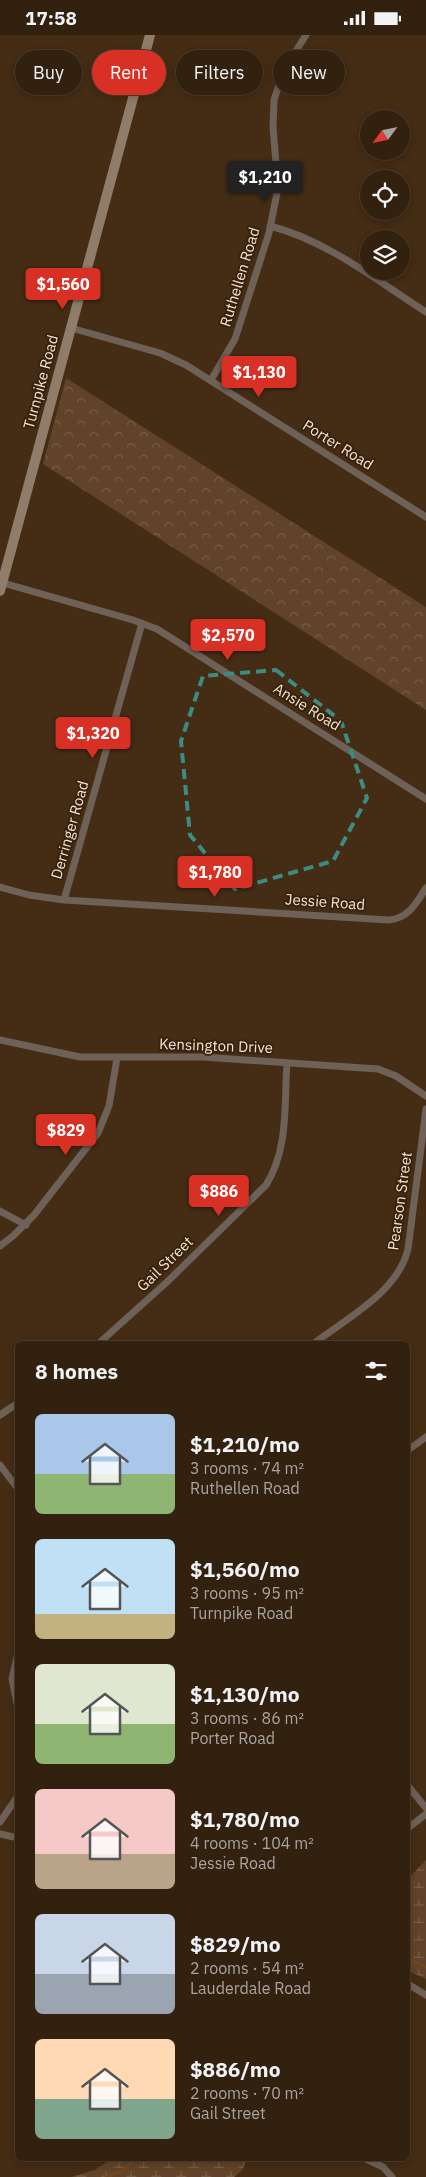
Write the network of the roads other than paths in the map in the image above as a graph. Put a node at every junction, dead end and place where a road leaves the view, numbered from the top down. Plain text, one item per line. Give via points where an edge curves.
1 (150, 35) edge
2 (306, 35) edge
3 (270, 226) junction
4 (426, 311) edge
5 (71, 328) junction
6 (211, 380) junction
7 (426, 517) edge
8 (1, 585) edge
9 (142, 623) junction
10 (426, 799) edge
11 (0, 887) edge
12 (426, 888) edge
13 (64, 900) junction
14 (0, 1039) edge
15 (117, 1058) junction
16 (287, 1063) junction
17 (426, 1097) edge
18 (426, 1109) edge
19 (0, 1211) edge
20 (26, 1225) junction
21 (0, 1246) edge
22 (101, 1341) edge
23 (317, 1341) edge
24 (15, 1405) edge
25 (0, 1415) edge
26 (426, 1437) edge
27 (410, 1449) edge
28 (0, 1465) edge
29 (15, 1485) edge
30 (15, 1666) edge
31 (15, 1694) edge
32 (410, 1789) edge
33 (15, 1800) edge
34 (426, 1809) edge
35 (426, 1814) edge
36 (0, 1822) edge
37 (410, 1826) edge
38 (0, 1834) edge
39 (15, 1837) edge
40 (410, 1985) edge
41 (426, 1995) edge
42 (370, 2161) edge
43 (392, 2177) edge

1 - 5 main road, Turnpike Road
2 - 3 street, Ruthellen Road via 284,71 274,100 278,188
3 - 4 street via 294,232 320,245
3 - 6 street, Ruthellen Road via 235,339
5 - 6 street, Porter Road via 170,357
5 - 8 main road, Turnpike Road
6 - 7 street, Porter Road
8 - 9 street, Ansie Road
9 - 10 street, Ansie Road via 165,634
9 - 13 street, Derringer Road
11 - 13 street, Jessie Road
12 - 13 street, Jessie Road via 410,911 389,920
14 - 15 street, Kensington Drive via 65,1055
15 - 16 street, Kensington Drive via 203,1057
15 - 20 street via 109,1106 100,1129
16 - 17 street, Kensington Drive via 378,1069 396,1076
16 - 22 street, Gail Street via 282,1145 266,1185
18 - 23 street, Pearson Street via 404,1265 387,1288
19 - 20 street
20 - 21 street
24 - 25 street
26 - 27 street
28 - 29 street
30 - 31 street via 12,1679
32 - 34 street
33 - 36 street
35 - 37 street
38 - 39 street
40 - 41 street
42 - 43 street via 383,2167

